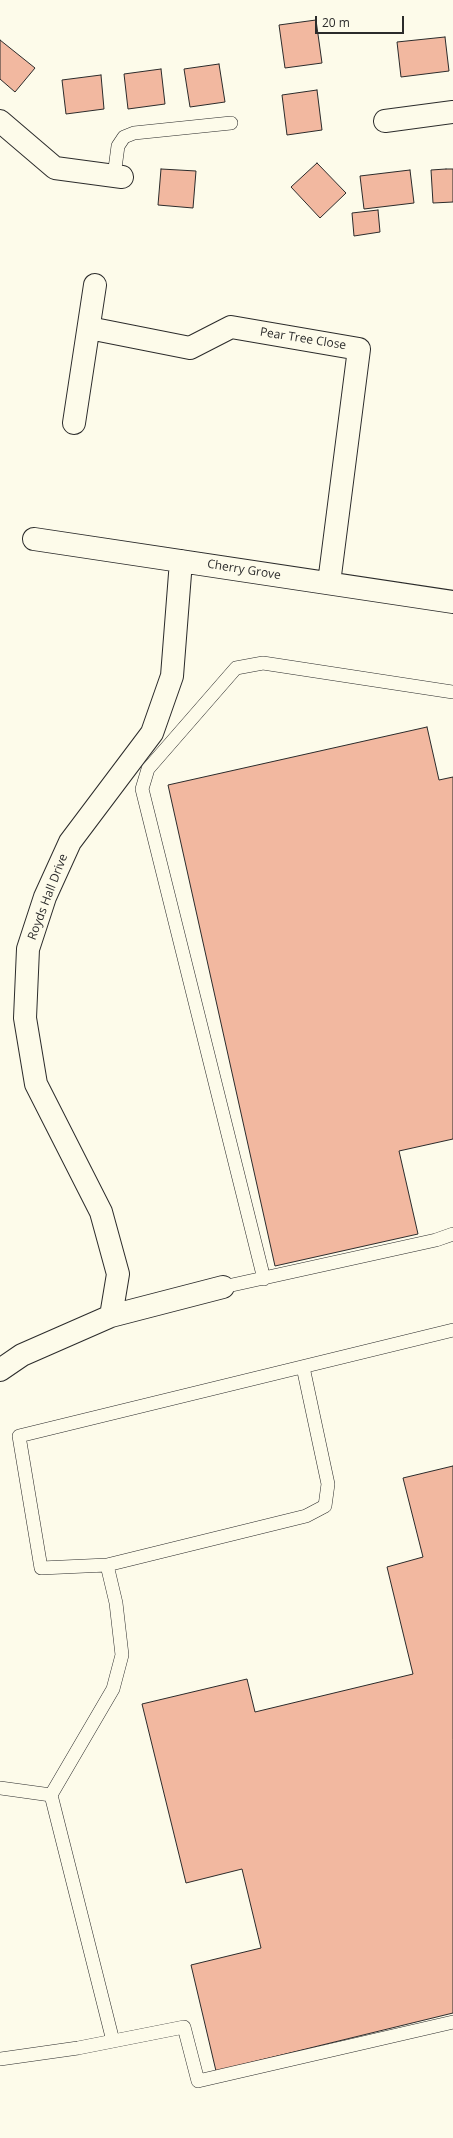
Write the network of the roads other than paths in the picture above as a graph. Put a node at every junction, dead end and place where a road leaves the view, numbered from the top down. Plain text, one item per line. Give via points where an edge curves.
1 (453, 112) edge
2 (0, 121) edge
3 (385, 121) dead end
4 (231, 123) dead end
5 (118, 176) joint
6 (95, 285) dead end
7 (89, 328) junction
8 (74, 423) dead end
9 (34, 539) dead end
10 (181, 561) junction
11 (328, 583) junction
12 (453, 602) edge
13 (453, 692) edge
14 (453, 1234) edge
15 (264, 1279) junction
16 (223, 1287) joint
17 (110, 1316) junction
18 (453, 1330) edge
19 (303, 1367) junction
20 (0, 1370) edge
21 (107, 1565) junction
22 (0, 1788) edge
23 (51, 1795) junction
24 (453, 2022) edge
25 (113, 2041) junction
26 (0, 2059) edge

1 - 3 street
2 - 5 street via 54,168
4 - 5 lane via 134,133 124,137 118,146
6 - 7 street
7 - 8 street
7 - 11 street, Pear Tree Close via 190,348 231,327 359,349
9 - 10 street, Cherry Grove
10 - 11 street, Cherry Grove
10 - 17 street, Royds Hall Drive via 172,676 152,733 70,842 46,897 28,949 26,1018 36,1084 101,1212 118,1274
11 - 12 street, Cherry Grove
13 - 15 lane via 262,663 236,668 148,769 142,789
14 - 15 lane
15 - 16 lane
16 - 17 street
17 - 20 street via 22,1355
18 - 19 lane
19 - 21 lane via 328,1484 325,1506 306,1516
19 - 21 lane via 19,1436 41,1568
21 - 23 lane via 116,1603 122,1655 113,1689
22 - 23 lane
23 - 25 lane
24 - 25 lane via 198,2081 184,2027
25 - 26 lane

